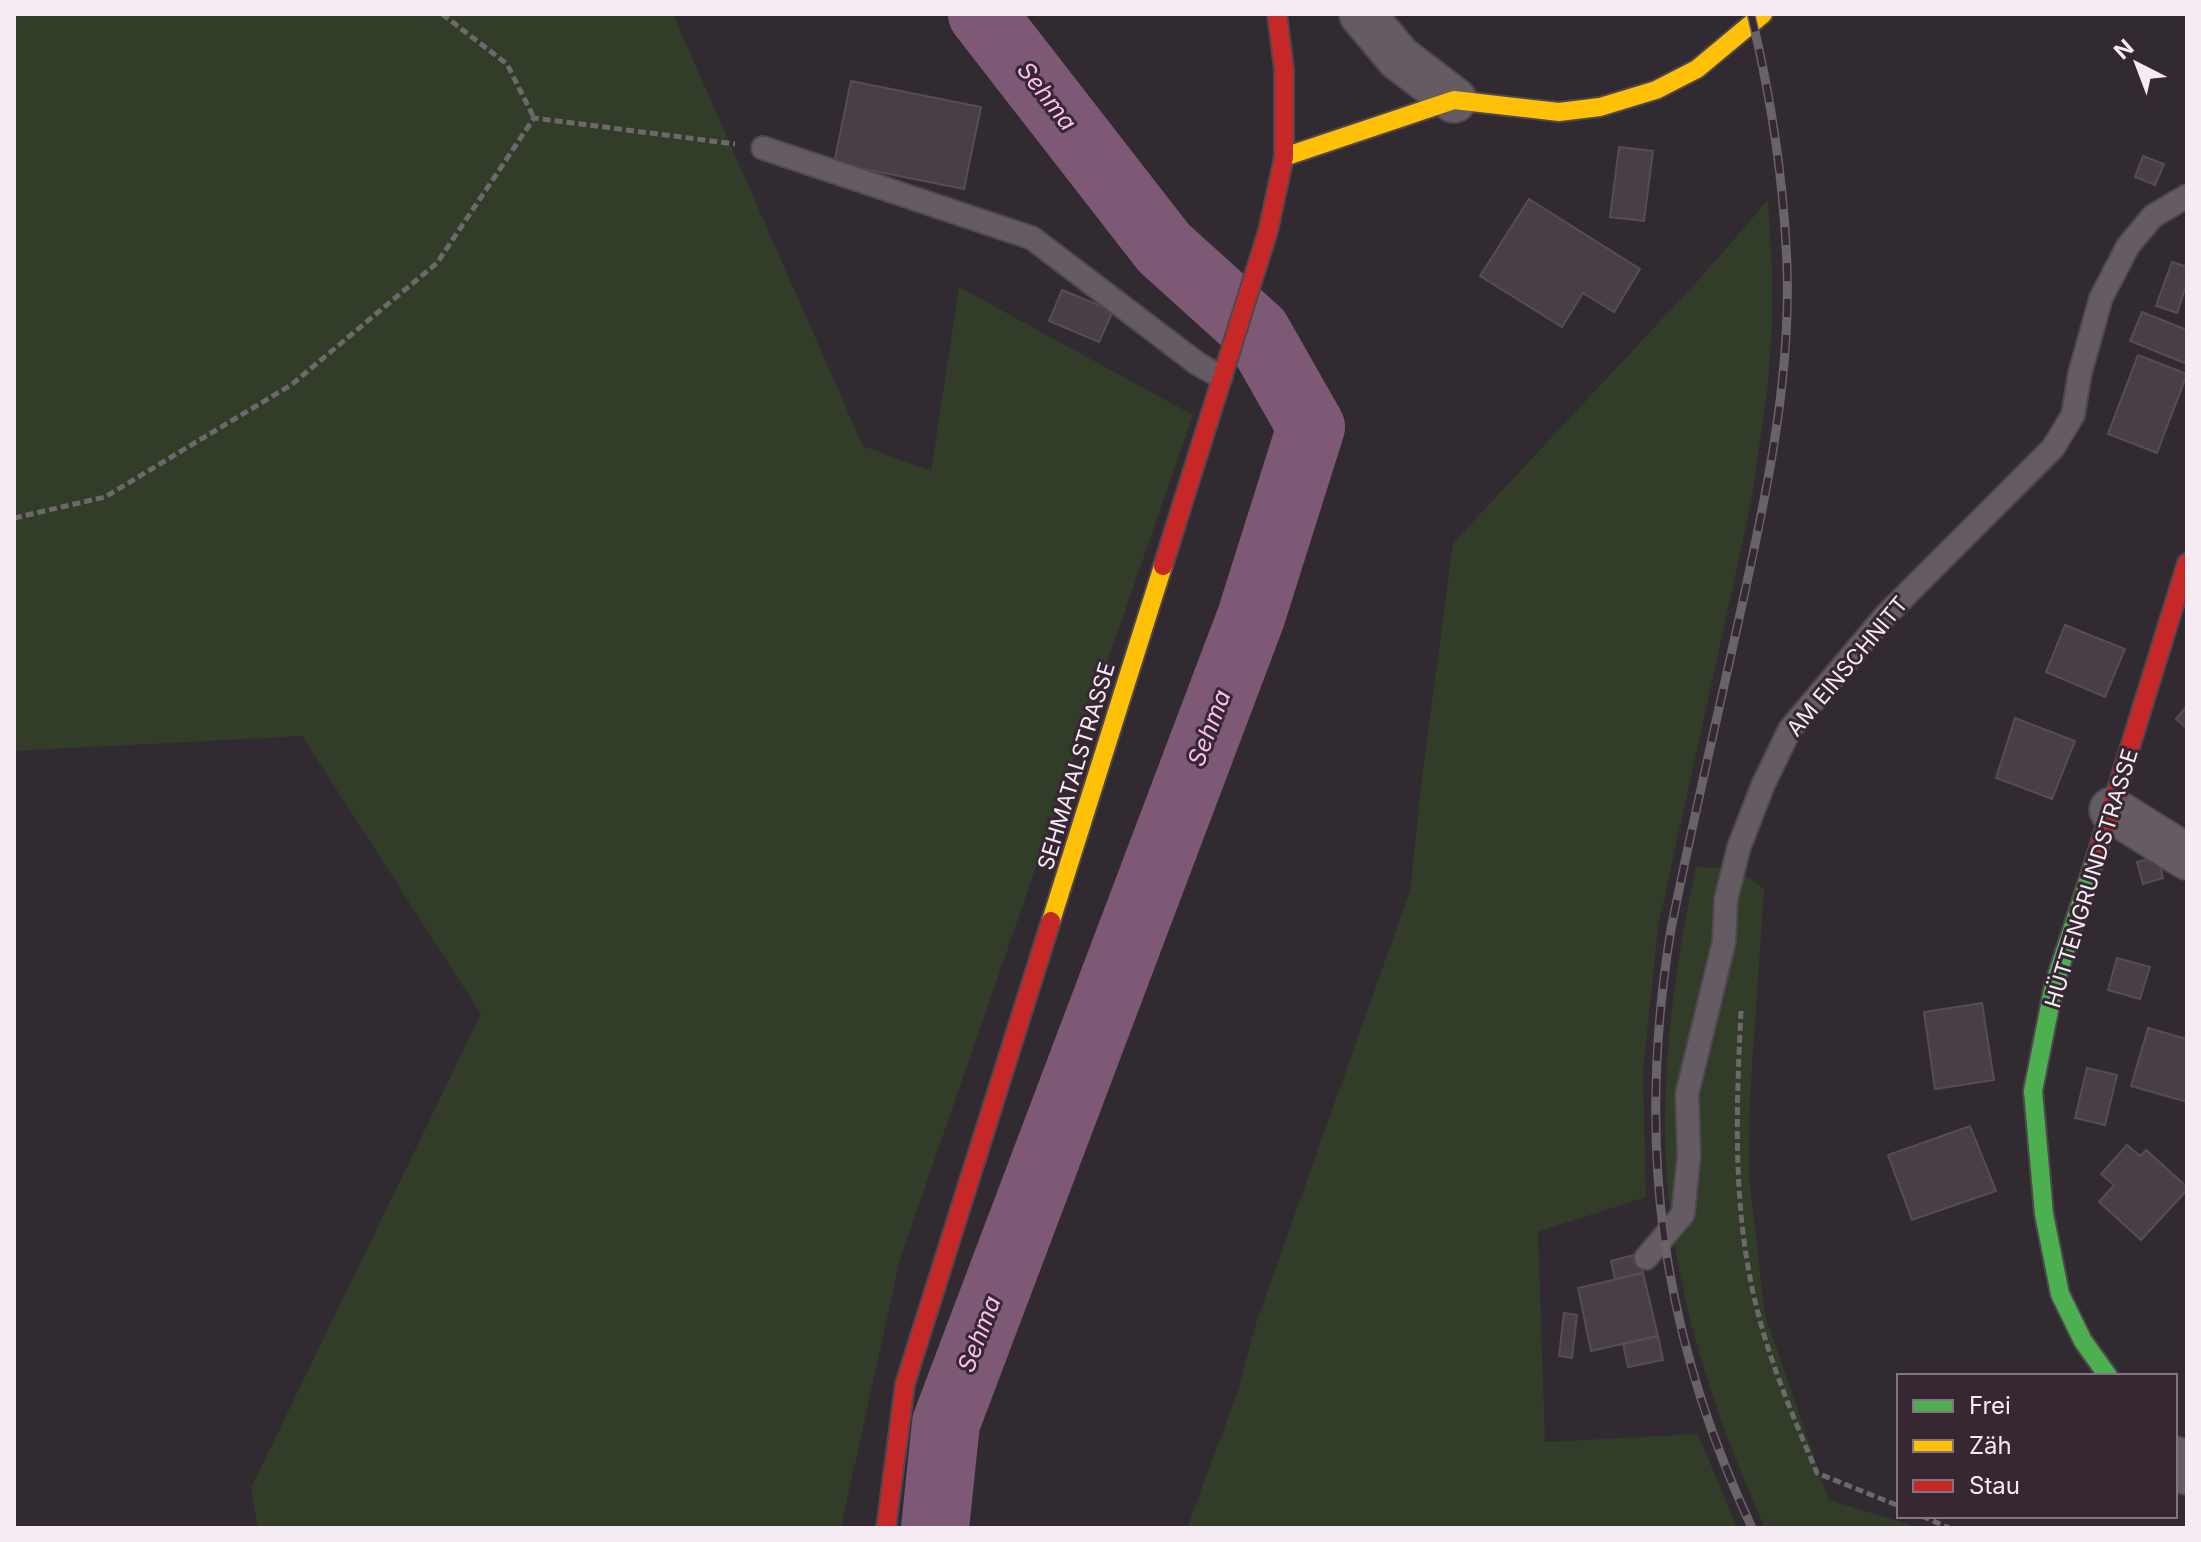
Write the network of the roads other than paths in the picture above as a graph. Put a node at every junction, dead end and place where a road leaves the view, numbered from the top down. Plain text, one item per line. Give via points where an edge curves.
1 (1277, 14) edge
2 (1362, 14) edge
3 (1763, 14) edge
4 (1454, 100) junction
5 (763, 148) road end
6 (1284, 157) junction
7 (2187, 196) edge
8 (1224, 368) junction
9 (2187, 563) edge
10 (2112, 810) junction
11 (2187, 857) edge
12 (1646, 1258) dead end
13 (2107, 1374) edge
14 (886, 1528) edge

1 - 6 main road, SEHMATALSTRASSE via 1284,69
2 - 4 street via 1399,58
3 - 4 main road via 1697,69 1656,90 1600,107 1559,112
4 - 6 main road
5 - 8 lane via 1032,238 1198,364
6 - 8 main road, SEHMATALSTRASSE via 1268,231
7 - 12 lane, AM EINSCHNITT via 2153,216 2128,246 2101,298 2073,415 2053,448 1885,616 1790,729 1739,847 1726,899 1724,942 1687,1094 1689,1155 1683,1214
8 - 14 main road, SEHMATALSTRASSE via 905,1384
9 - 10 main road, HÜTTENGRUNDSTRASSE
10 - 11 street
10 - 13 main road, HÜTTENGRUNDSTRASSE via 2054,985 2033,1091 2044,1214 2060,1294

